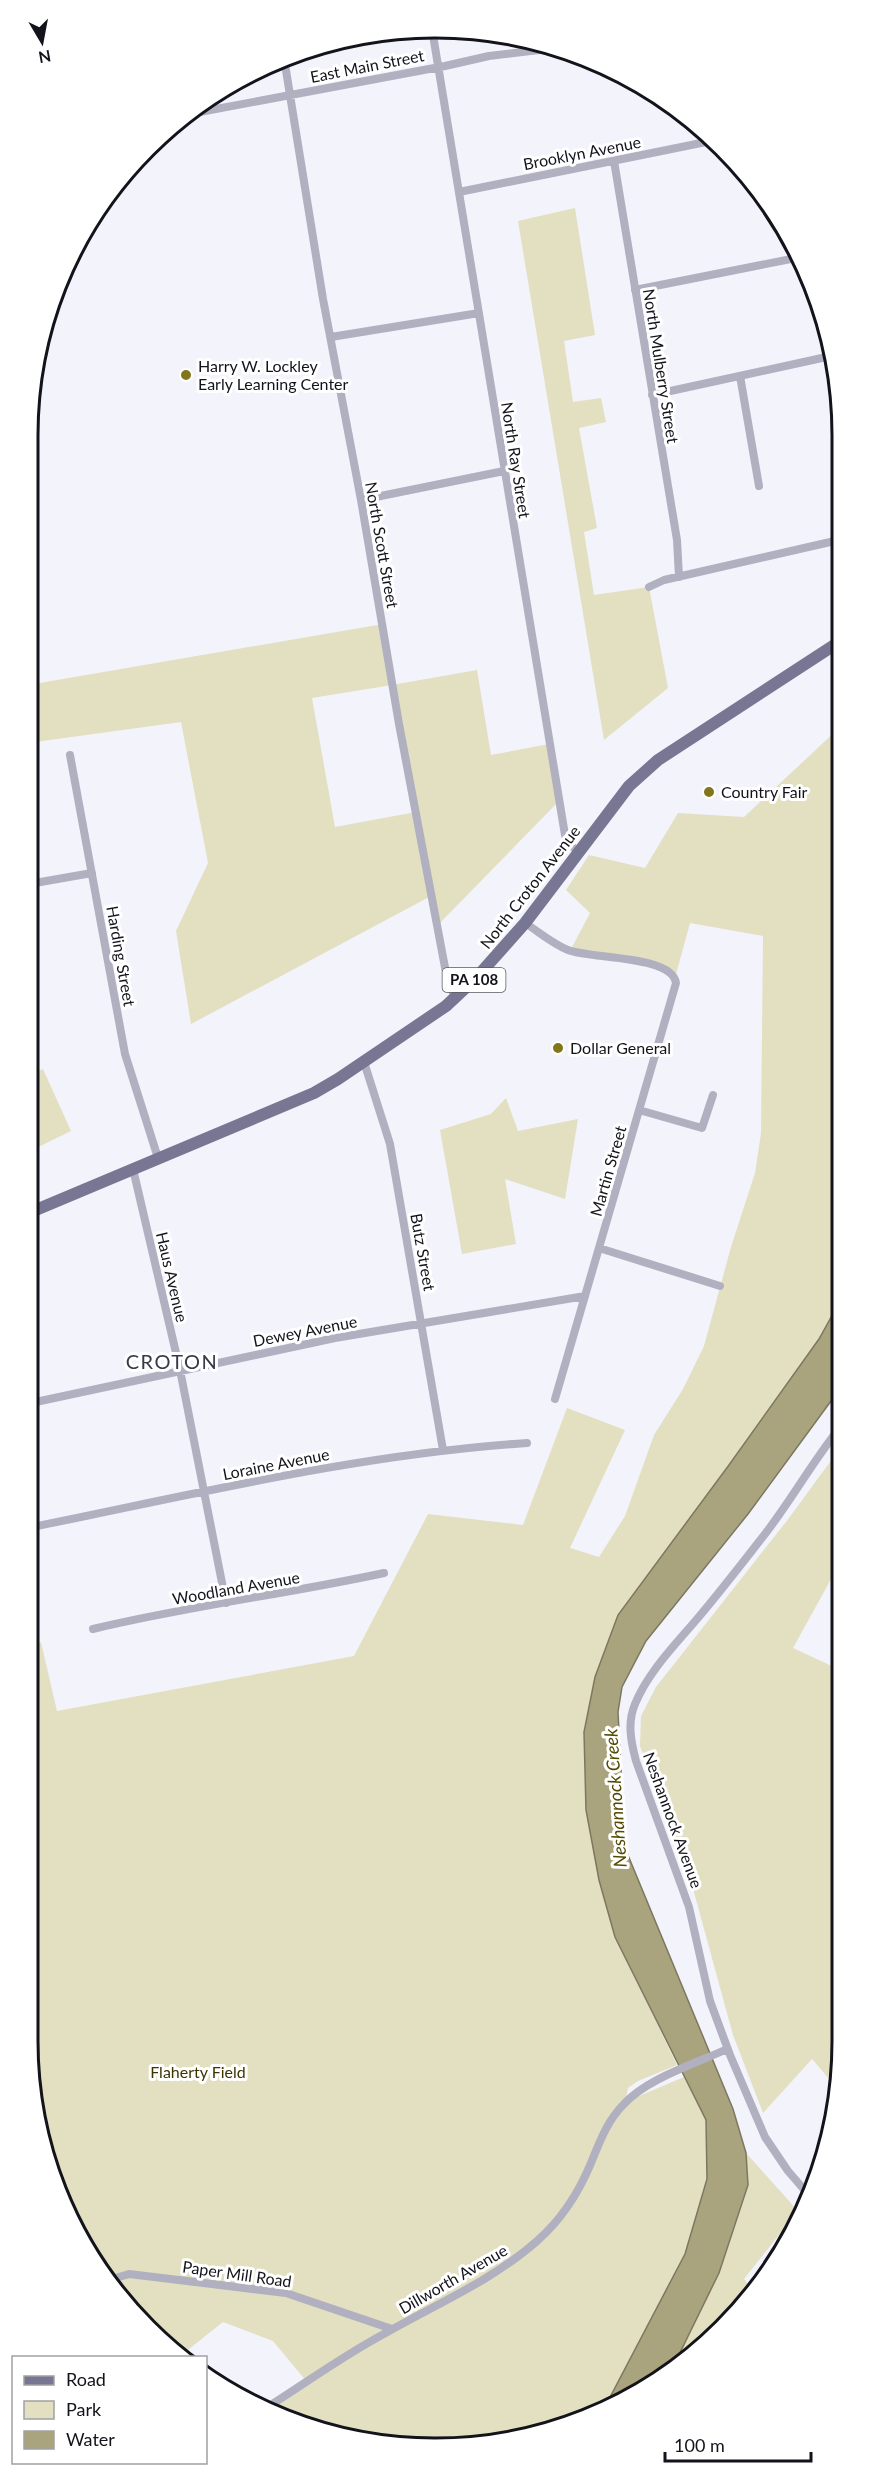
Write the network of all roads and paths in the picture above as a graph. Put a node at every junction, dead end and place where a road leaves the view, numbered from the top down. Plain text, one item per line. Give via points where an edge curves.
1 (433, 38) edge
2 (535, 51) edge
3 (285, 67) edge
4 (438, 67) junction
5 (290, 95) junction
6 (205, 111) edge
7 (703, 143) edge
8 (614, 160) junction
9 (459, 192) junction
10 (791, 259) edge
11 (635, 290) junction
12 (479, 313) junction
13 (331, 337) junction
14 (824, 358) edge
15 (740, 376) junction
16 (652, 395) junction
17 (504, 471) junction
18 (759, 486) dead end
19 (361, 500) junction
20 (832, 542) edge
21 (679, 577) junction
22 (649, 587) dead end
23 (832, 647) edge
24 (70, 754) dead end
25 (579, 852) junction
26 (92, 873) junction
27 (38, 882) edge
28 (525, 923) junction
29 (455, 998) junction
30 (364, 1062) junction
31 (713, 1095) dead end
32 (639, 1110) junction
33 (158, 1158) junction
34 (134, 1169) junction
35 (38, 1209) edge
36 (599, 1248) junction
37 (720, 1286) dead end
38 (585, 1296) junction
39 (422, 1324) junction
40 (180, 1370) junction
41 (555, 1399) dead end
42 (38, 1402) edge
43 (832, 1437) edge
44 (527, 1443) dead end
45 (443, 1450) junction
46 (204, 1492) junction
47 (38, 1526) edge
48 (384, 1574) dead end
49 (226, 1603) junction
50 (93, 1629) dead end
51 (724, 2050) junction
52 (803, 2188) edge
53 (116, 2278) edge
54 (392, 2330) junction
55 (273, 2404) edge

1 - 4 street, North Ray Street
2 - 4 street, East Main Street
3 - 5 street, North Scott Street
4 - 5 street, East Main Street
4 - 9 street, North Ray Street
5 - 6 street, East Main Street
5 - 13 street, North Scott Street
7 - 8 street, Brooklyn Avenue
8 - 9 street, Brooklyn Avenue
8 - 11 street, North Mulberry Street
9 - 12 street, North Ray Street
10 - 11 street
11 - 16 street, North Mulberry Street
12 - 13 street
12 - 17 street, North Ray Street
13 - 19 street, North Scott Street
14 - 15 street
15 - 16 street
15 - 18 street
16 - 21 street, North Mulberry Street via 677,540
17 - 19 street
17 - 25 street, North Ray Street via 565,835
19 - 29 street, North Scott Street via 433,907 447,978
20 - 21 street
21 - 22 street
23 - 25 main road, North Croton Avenue / PA 108 via 658,760 629,786
24 - 26 street, Harding Street
25 - 28 main road, North Croton Avenue / PA 108
26 - 27 street
26 - 33 street, Harding Street via 126,1054
28 - 29 main road, North Croton Avenue / PA 108
28 - 32 street, Martin Street via 570,951 620,958 672,973 676,983
29 - 30 main road, North Croton Avenue / PA 108
30 - 33 main road, North Croton Avenue / PA 108 via 314,1093
30 - 39 street, Butz Street via 390,1144
31 - 32 street via 702,1128
32 - 36 street, Martin Street
33 - 34 main road, North Croton Avenue / PA 108
34 - 35 main road, North Croton Avenue / PA 108
34 - 40 street, Haus Avenue
36 - 37 street
36 - 38 street, Martin Street
38 - 39 street, Dewey Avenue
38 - 41 street, Martin Street
39 - 40 street, Dewey Avenue
39 - 45 street, Butz Street
40 - 42 street, Dewey Avenue
40 - 46 street, Haus Avenue
43 - 51 street, Neshannock Avenue via 765,1534 652,1673 631,1715 636,1761 687,1899
44 - 45 street, Loraine Avenue
45 - 46 street, Loraine Avenue via 288,1473
46 - 47 street, Loraine Avenue
46 - 49 street, Haus Avenue
48 - 49 street, Woodland Avenue
49 - 50 street, Woodland Avenue
51 - 52 street, Neshannock Avenue via 765,2137
51 - 54 street, Dillworth Avenue via 642,2088 624,2103 611,2120 580,2186 540,2239 500,2269
53 - 54 street, Paper Mill Road via 129,2274 286,2293
54 - 55 street, Dillworth Avenue

